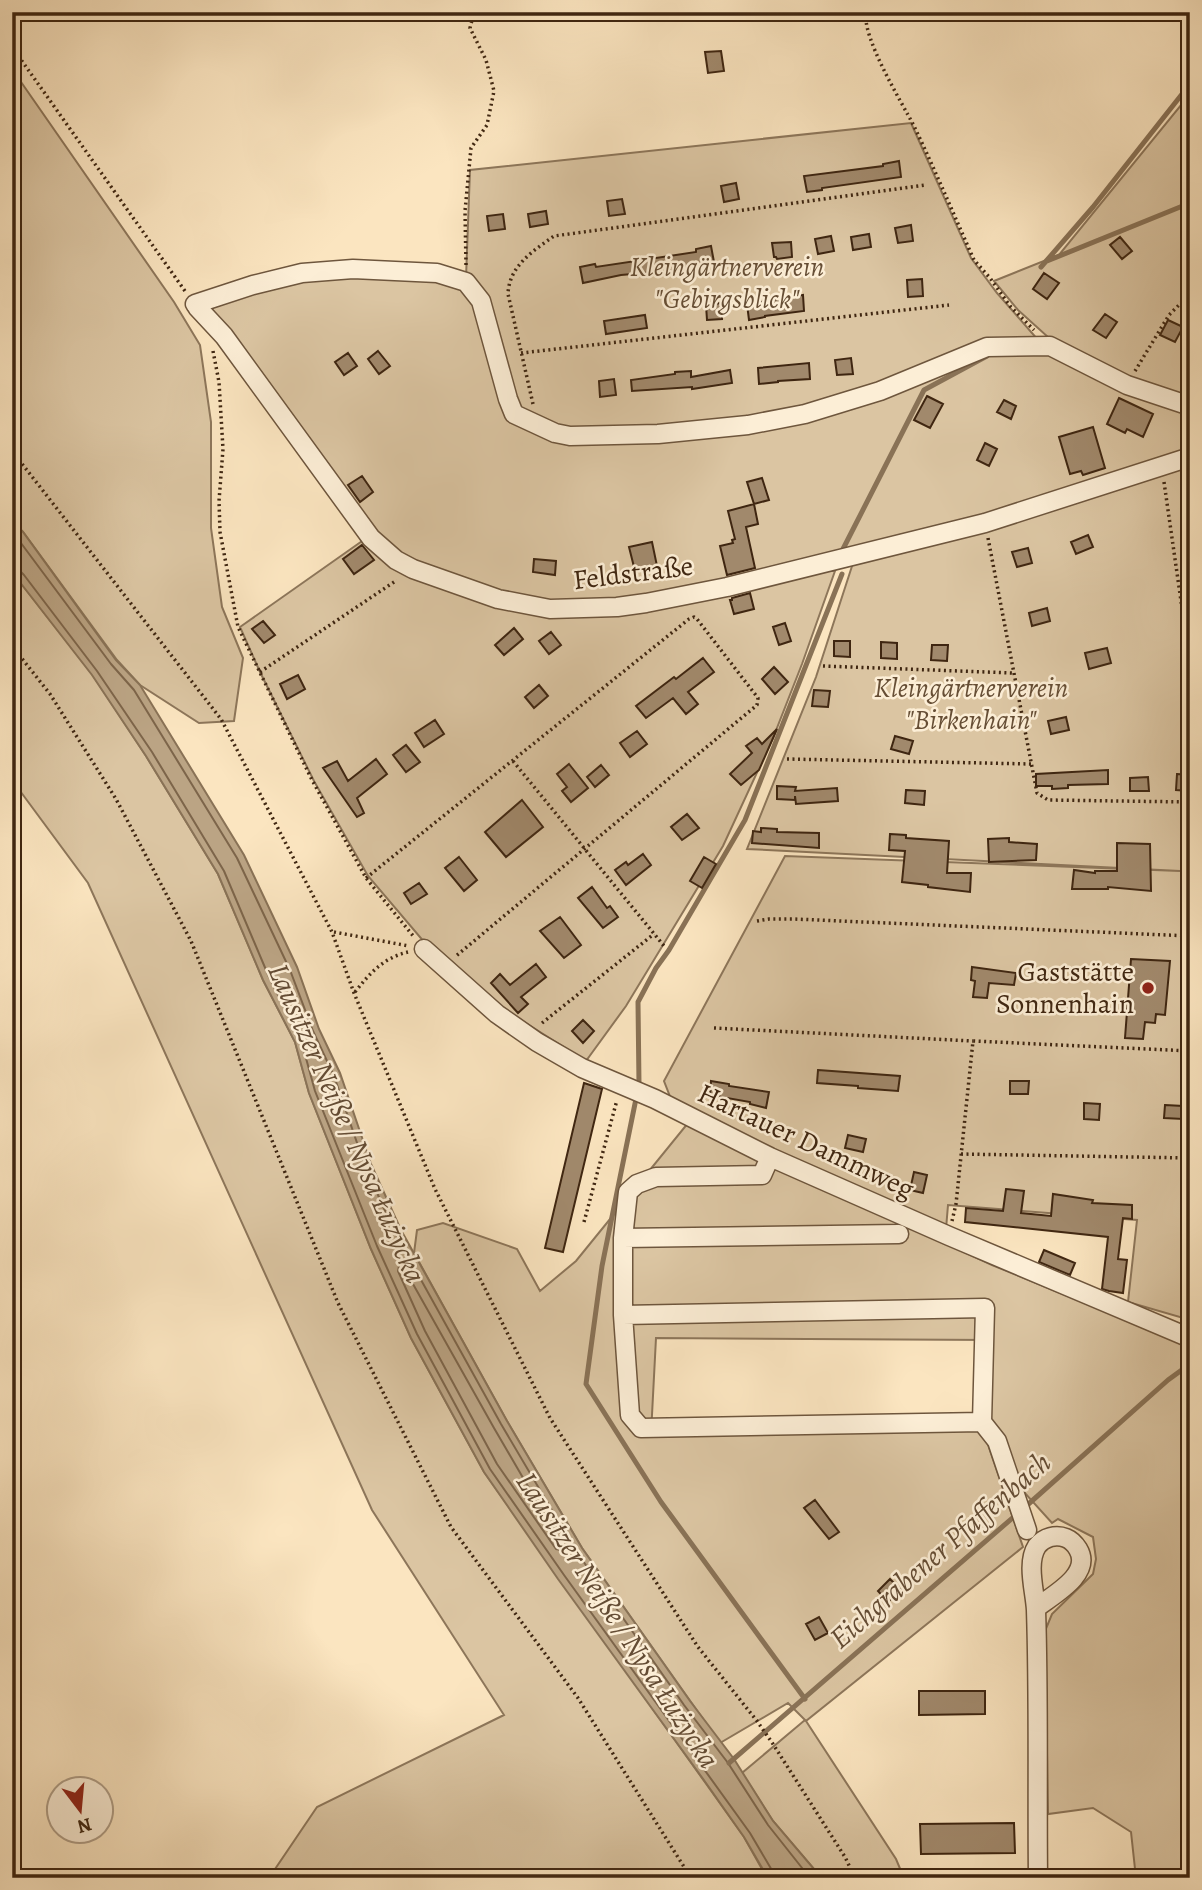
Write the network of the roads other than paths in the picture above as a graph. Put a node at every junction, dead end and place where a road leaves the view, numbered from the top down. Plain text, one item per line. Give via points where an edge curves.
1 (1190, 407) edge
2 (1190, 457) edge
3 (424, 949) road end
4 (770, 1157) junction
5 (899, 1234) dead end
6 (623, 1238) junction
7 (623, 1315) junction
8 (1190, 1338) edge
9 (982, 1422) junction
10 (1027, 1531) dead end
11 (1036, 1608) dead end
12 (1038, 1878) edge

1 - 2 street, Feldstraße via 1127,385 1050,346 987,347 880,391 805,414 658,434 569,436 514,414 481,301 466,282 437,273 353,269 253,285 196,305 224,336 371,538 396,560 486,595 550,609 617,607 727,587 985,523
3 - 4 street, Hartauer Dammweg via 497,1014 537,1042
4 - 6 street via 762,1175 656,1177 637,1184 628,1192
4 - 8 street, Hartauer Dammweg
5 - 6 street
6 - 7 street
7 - 9 street via 630,1415 641,1428
7 - 9 street via 985,1308
9 - 10 street via 997,1441
11 - 12 street

